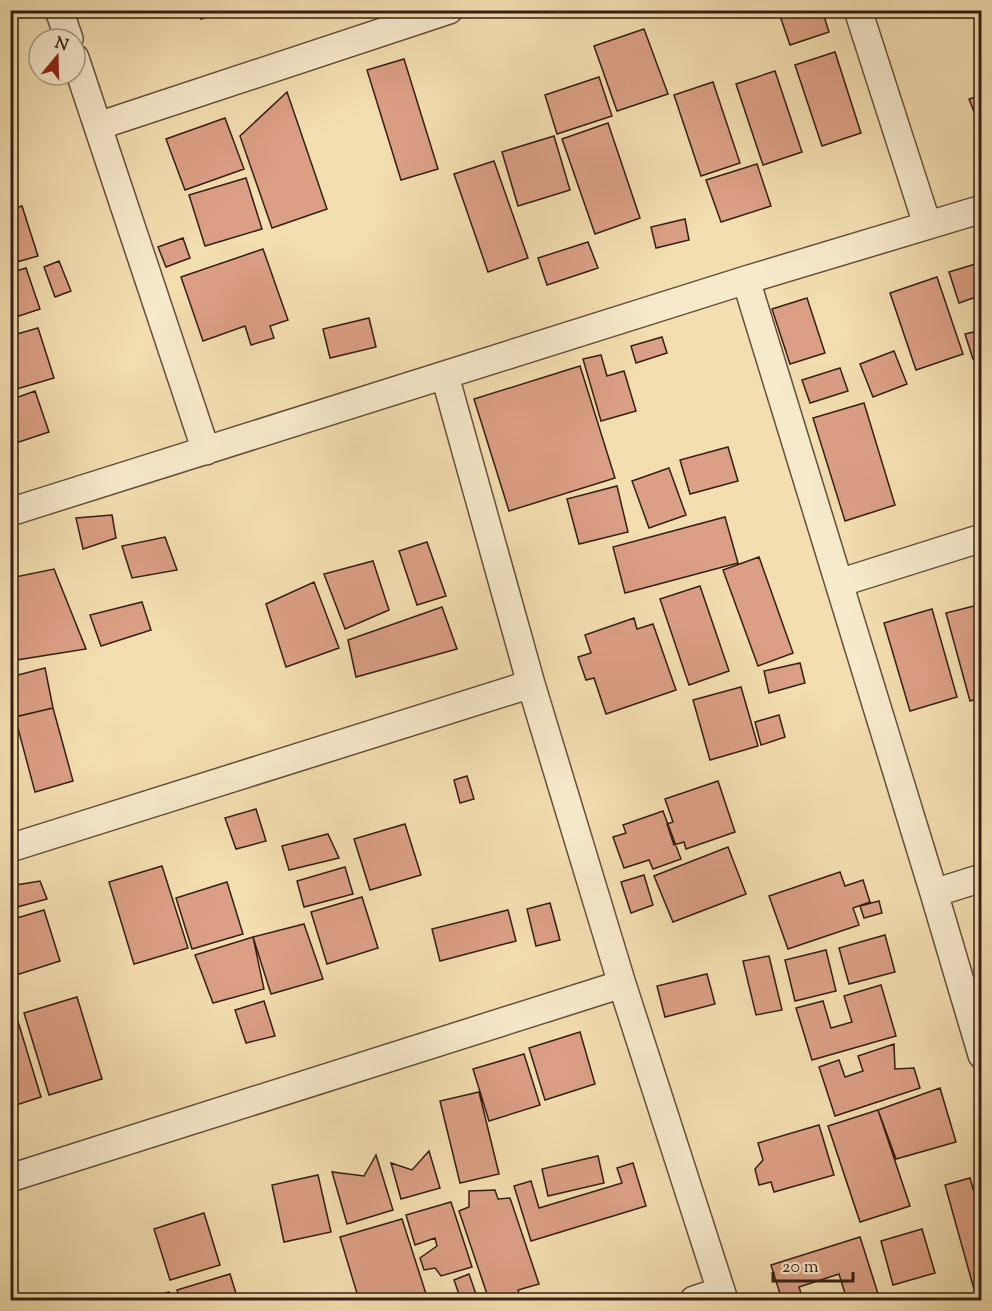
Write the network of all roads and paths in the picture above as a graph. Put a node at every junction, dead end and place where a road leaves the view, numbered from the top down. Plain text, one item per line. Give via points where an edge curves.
1 (59, 10) edge
2 (449, 10) edge
3 (858, 10) edge
4 (65, 27) edge
5 (85, 87) edge
6 (98, 126) junction
7 (981, 209) edge
8 (927, 224) junction
9 (746, 280) junction
10 (446, 376) junction
11 (206, 451) junction
12 (10, 512) edge
13 (981, 538) edge
14 (839, 583) junction
15 (531, 684) junction
16 (10, 848) edge
17 (981, 878) edge
18 (934, 893) junction
19 (622, 984) junction
20 (981, 1055) edge
21 (10, 1178) edge
22 (722, 1296) edge
23 (694, 1300) edge

1 - 4 street
2 - 6 street
3 - 8 street
5 - 6 street
6 - 11 street
7 - 8 street
8 - 9 street
9 - 10 street
9 - 14 street
10 - 11 street
10 - 15 street
11 - 12 street
13 - 14 street
14 - 18 street
15 - 16 street
15 - 19 street
17 - 18 street
18 - 20 street
19 - 21 street
19 - 22 street
22 - 23 street

